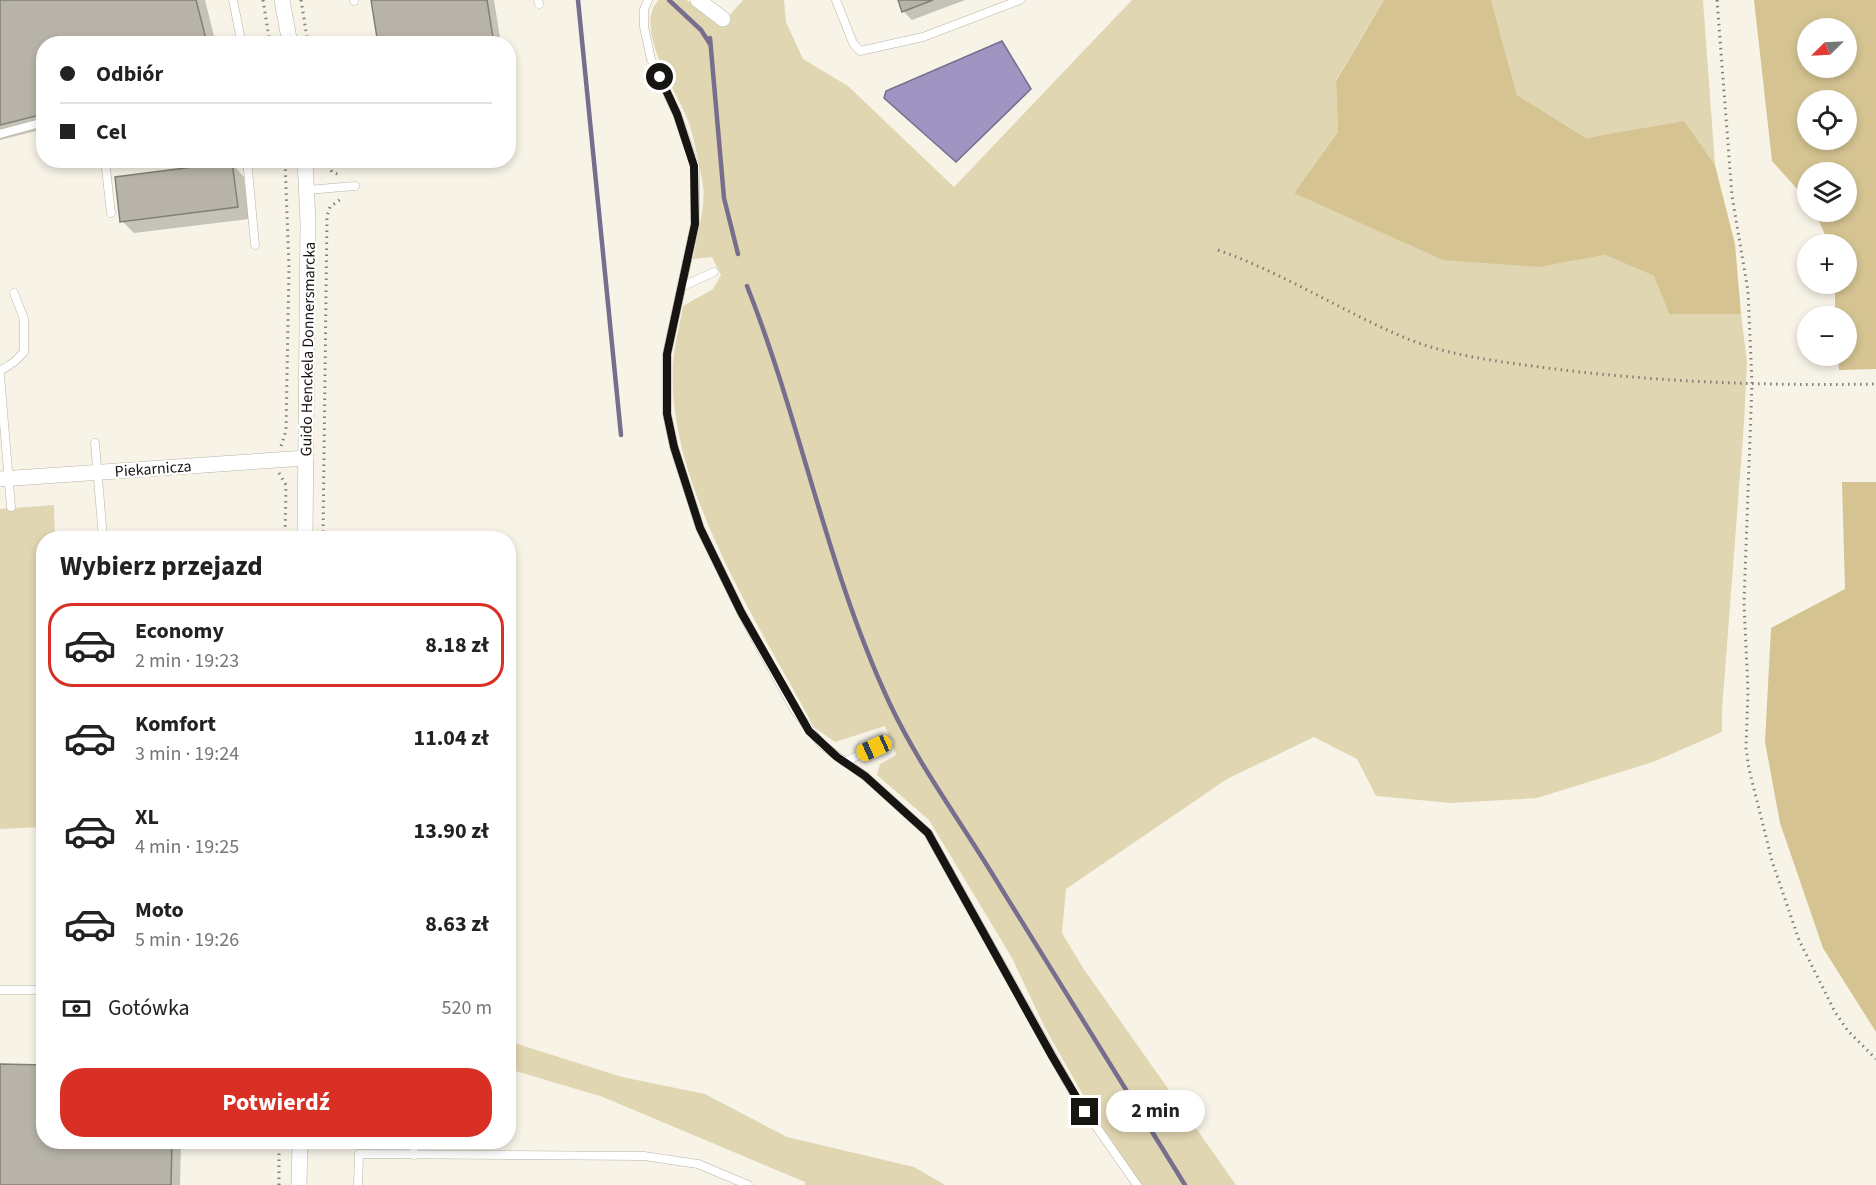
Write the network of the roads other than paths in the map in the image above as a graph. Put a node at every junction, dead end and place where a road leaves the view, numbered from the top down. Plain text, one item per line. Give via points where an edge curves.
1 (233, 0) edge
2 (282, 0) edge
3 (648, 0) edge
4 (698, 0) edge
5 (836, 0) edge
6 (1020, 0) edge
7 (723, 19) dead end
8 (240, 36) edge
9 (289, 36) edge
10 (36, 124) edge
11 (0, 134) edge
12 (106, 168) edge
13 (248, 168) edge
14 (306, 168) edge
15 (356, 186) dead end
16 (307, 190) junction
17 (111, 213) dead end
18 (255, 245) dead end
19 (714, 272) dead end
20 (681, 287) junction
21 (14, 293) dead end
22 (0, 373) edge
23 (95, 443) dead end
24 (306, 458) junction
25 (98, 472) junction
26 (4, 479) edge
27 (11, 507) dead end
28 (102, 531) edge
29 (305, 531) edge
30 (889, 742) dead end
31 (844, 762) junction
32 (0, 990) edge
33 (36, 990) edge
34 (300, 1149) edge
35 (414, 1149) edge
36 (415, 1155) junction
37 (299, 1185) edge
38 (358, 1185) edge
39 (748, 1185) edge
40 (1137, 1185) edge

1 - 8 lane
2 - 9 street
3 - 20 lane via 644,27 651,59 677,114 694,166 695,224
4 - 7 street
5 - 6 lane via 860,51 923,37
10 - 11 lane
12 - 17 lane
13 - 18 lane
14 - 16 street, Guido Henckela Donnersmarcka
15 - 16 lane
16 - 24 street, Guido Henckela Donnersmarcka
19 - 20 lane
20 - 31 lane via 667,354 667,414 700,528 794,709 822,745
21 - 22 lane via 24,319 24,352
22 - 26 lane
23 - 25 lane
24 - 25 street, Piekarnicza
24 - 29 street, Guido Henckela Donnersmarcka
25 - 26 street, Piekarnicza
25 - 28 lane
26 - 27 lane
30 - 31 lane
31 - 40 lane via 928,833 1075,1096
32 - 33 lane
34 - 37 street
35 - 36 lane
36 - 38 lane via 359,1155
36 - 39 lane via 644,1156 698,1164

